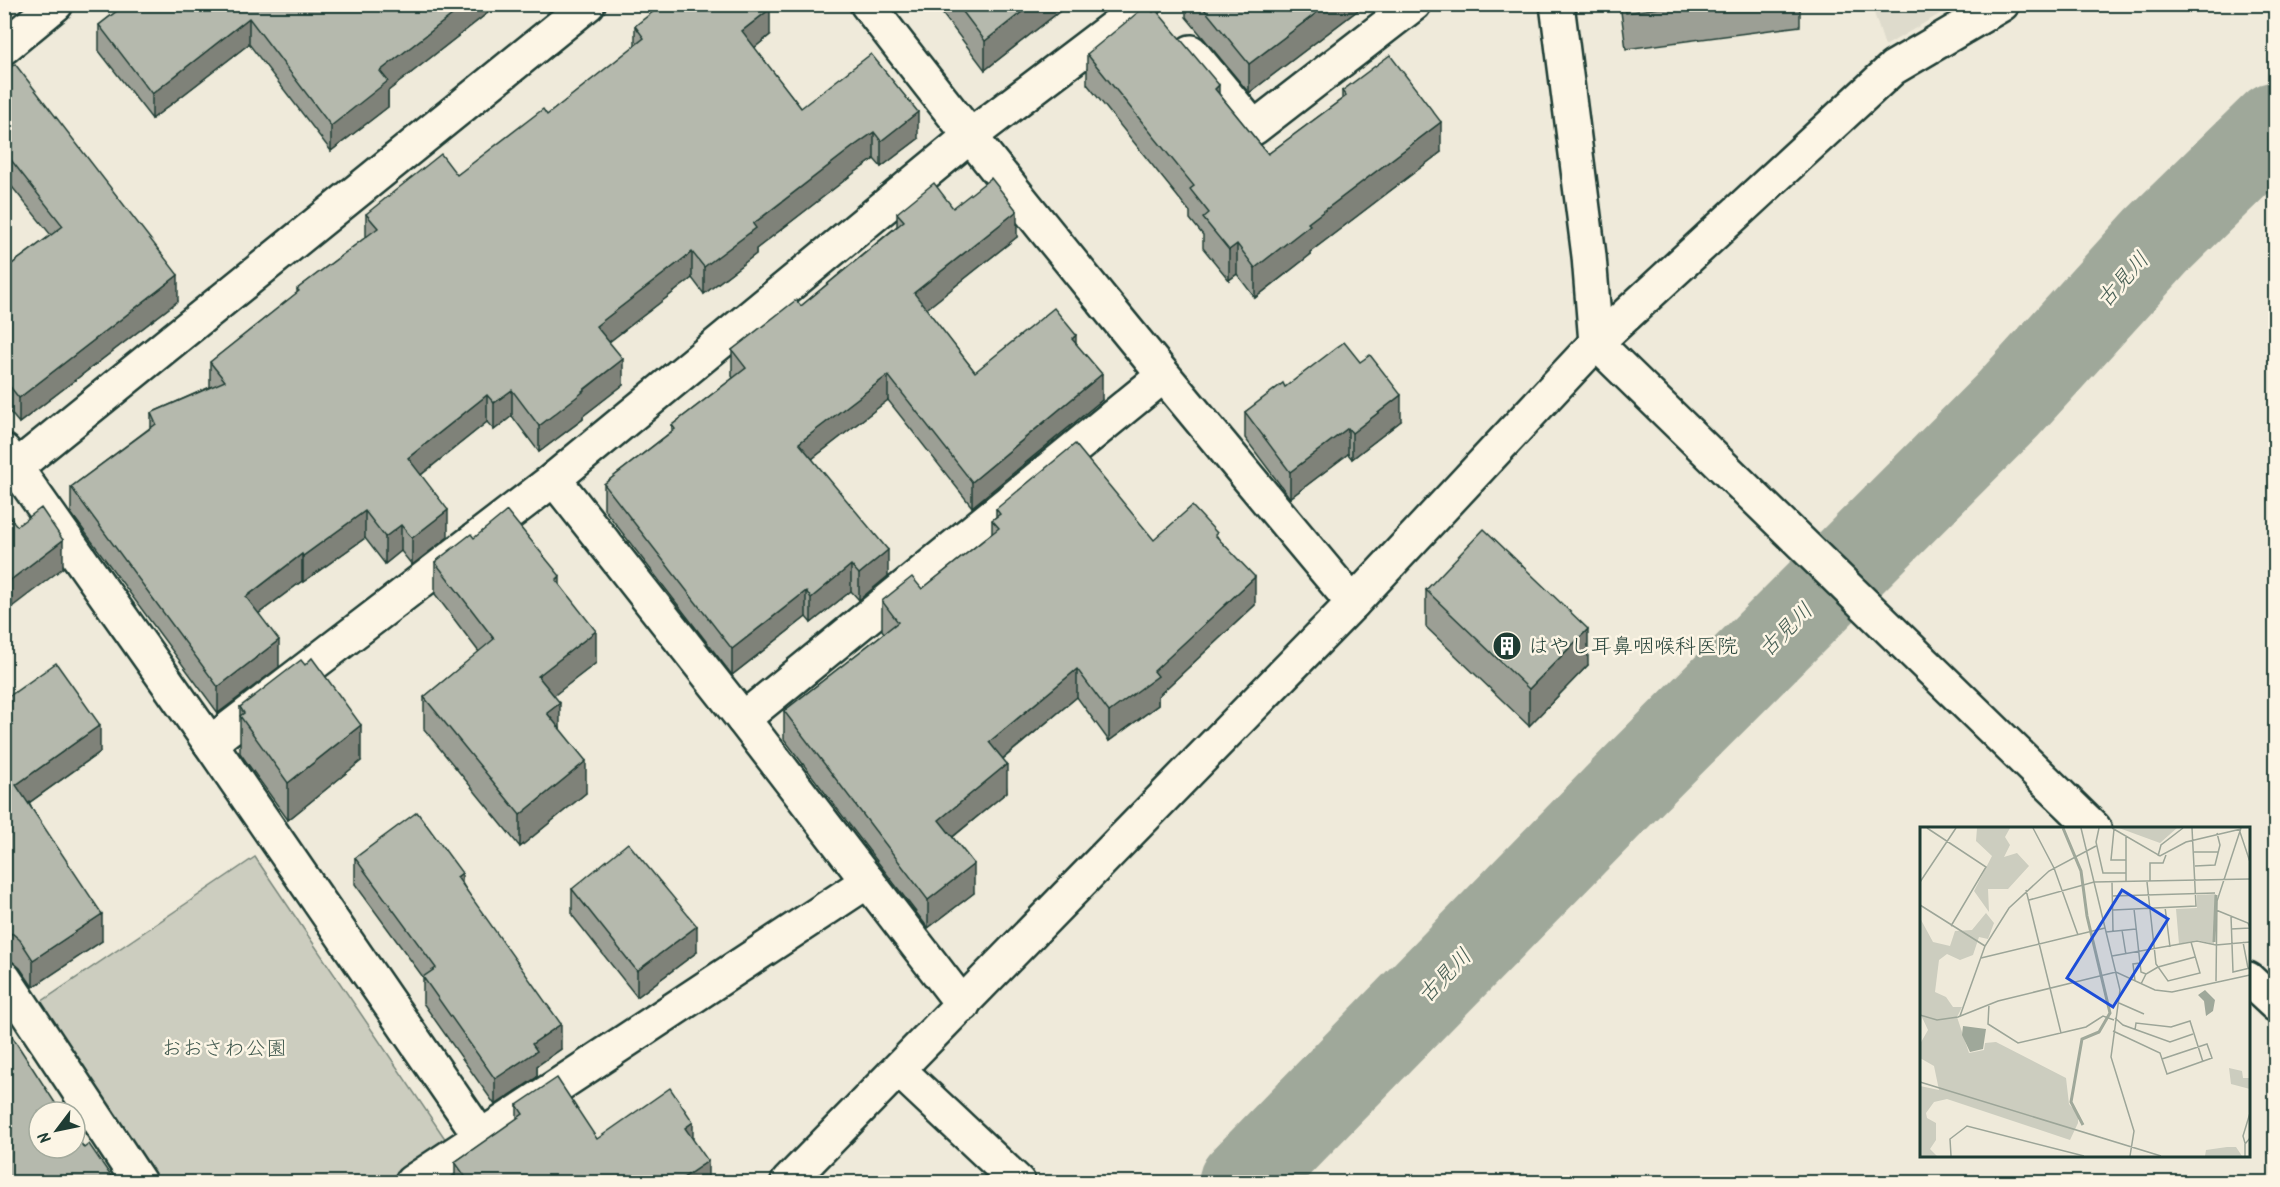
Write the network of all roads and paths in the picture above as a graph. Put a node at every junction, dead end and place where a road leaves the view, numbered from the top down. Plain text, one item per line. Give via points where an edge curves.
1 (57, 4) edge
2 (588, 4) edge
3 (867, 4) edge
4 (1414, 4) edge
5 (1557, 4) edge
6 (2002, 4) edge
7 (1159, 16) edge
8 (4, 47) edge
9 (969, 137) junction
10 (1596, 344) junction
11 (1163, 376) junction
12 (8, 466) edge
13 (554, 479) junction
14 (1353, 603) junction
15 (743, 719) junction
16 (210, 743) junction
17 (2093, 827) edge
18 (868, 881) junction
19 (4, 978) edge
20 (2250, 981) edge
21 (963, 1005) junction
22 (2276, 1005) edge
23 (899, 1070) junction
24 (481, 1137) junction
25 (139, 1182) edge
26 (412, 1182) edge
27 (788, 1182) edge
28 (1018, 1182) edge

1 - 8 street
2 - 12 street
3 - 9 street
4 - 7 street via 1254,128
5 - 10 street via 1589,256
6 - 10 street via 1893,68
7 - 9 street
9 - 11 street
9 - 13 street
10 - 14 street
10 - 17 street
11 - 14 street
11 - 15 street
12 - 16 street
13 - 15 street
13 - 16 street
14 - 21 street
15 - 18 street
16 - 24 street
18 - 21 street
18 - 24 street
19 - 25 street
20 - 22 street
21 - 23 street
23 - 27 street
23 - 28 street
24 - 26 street

